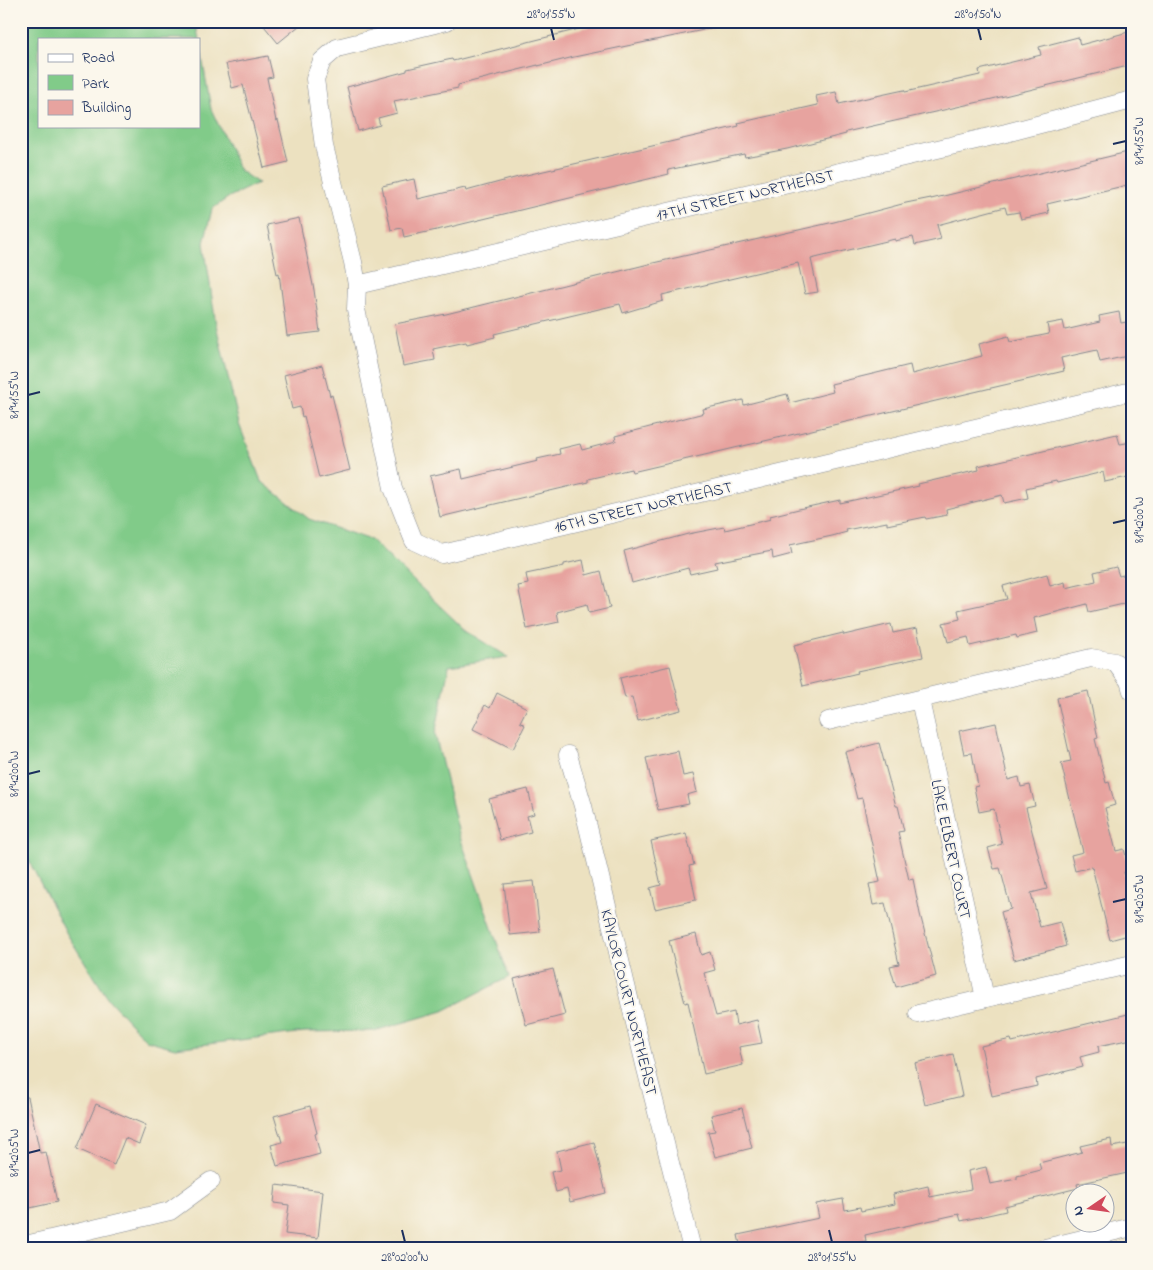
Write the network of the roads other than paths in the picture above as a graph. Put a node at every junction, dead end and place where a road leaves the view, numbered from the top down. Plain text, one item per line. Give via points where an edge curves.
1 (447, 21) edge
2 (1132, 100) edge
3 (357, 285) junction
4 (1132, 391) edge
5 (1132, 691) edge
6 (920, 700) junction
7 (828, 721) dead end
8 (568, 755) dead end
9 (1132, 964) edge
10 (985, 998) junction
11 (918, 1014) dead end
12 (211, 1181) dead end
13 (1132, 1227) edge
14 (21, 1246) edge
15 (692, 1249) edge
16 (1041, 1249) edge

1 - 3 street, 16TH STREET NORTHEAST via 337,48 322,61 315,79 324,146
2 - 3 street, 17TH STREET NORTHEAST via 1006,133
3 - 4 street, 16TH STREET NORTHEAST via 356,309 393,488 414,541 442,554
5 - 6 street via 1115,662 1091,658
6 - 7 street
6 - 10 street, LAKE ELBERT COURT
8 - 15 street, KAYLOR COURT NORTHEAST
9 - 10 street
10 - 11 street
12 - 14 street via 170,1210
13 - 16 street

